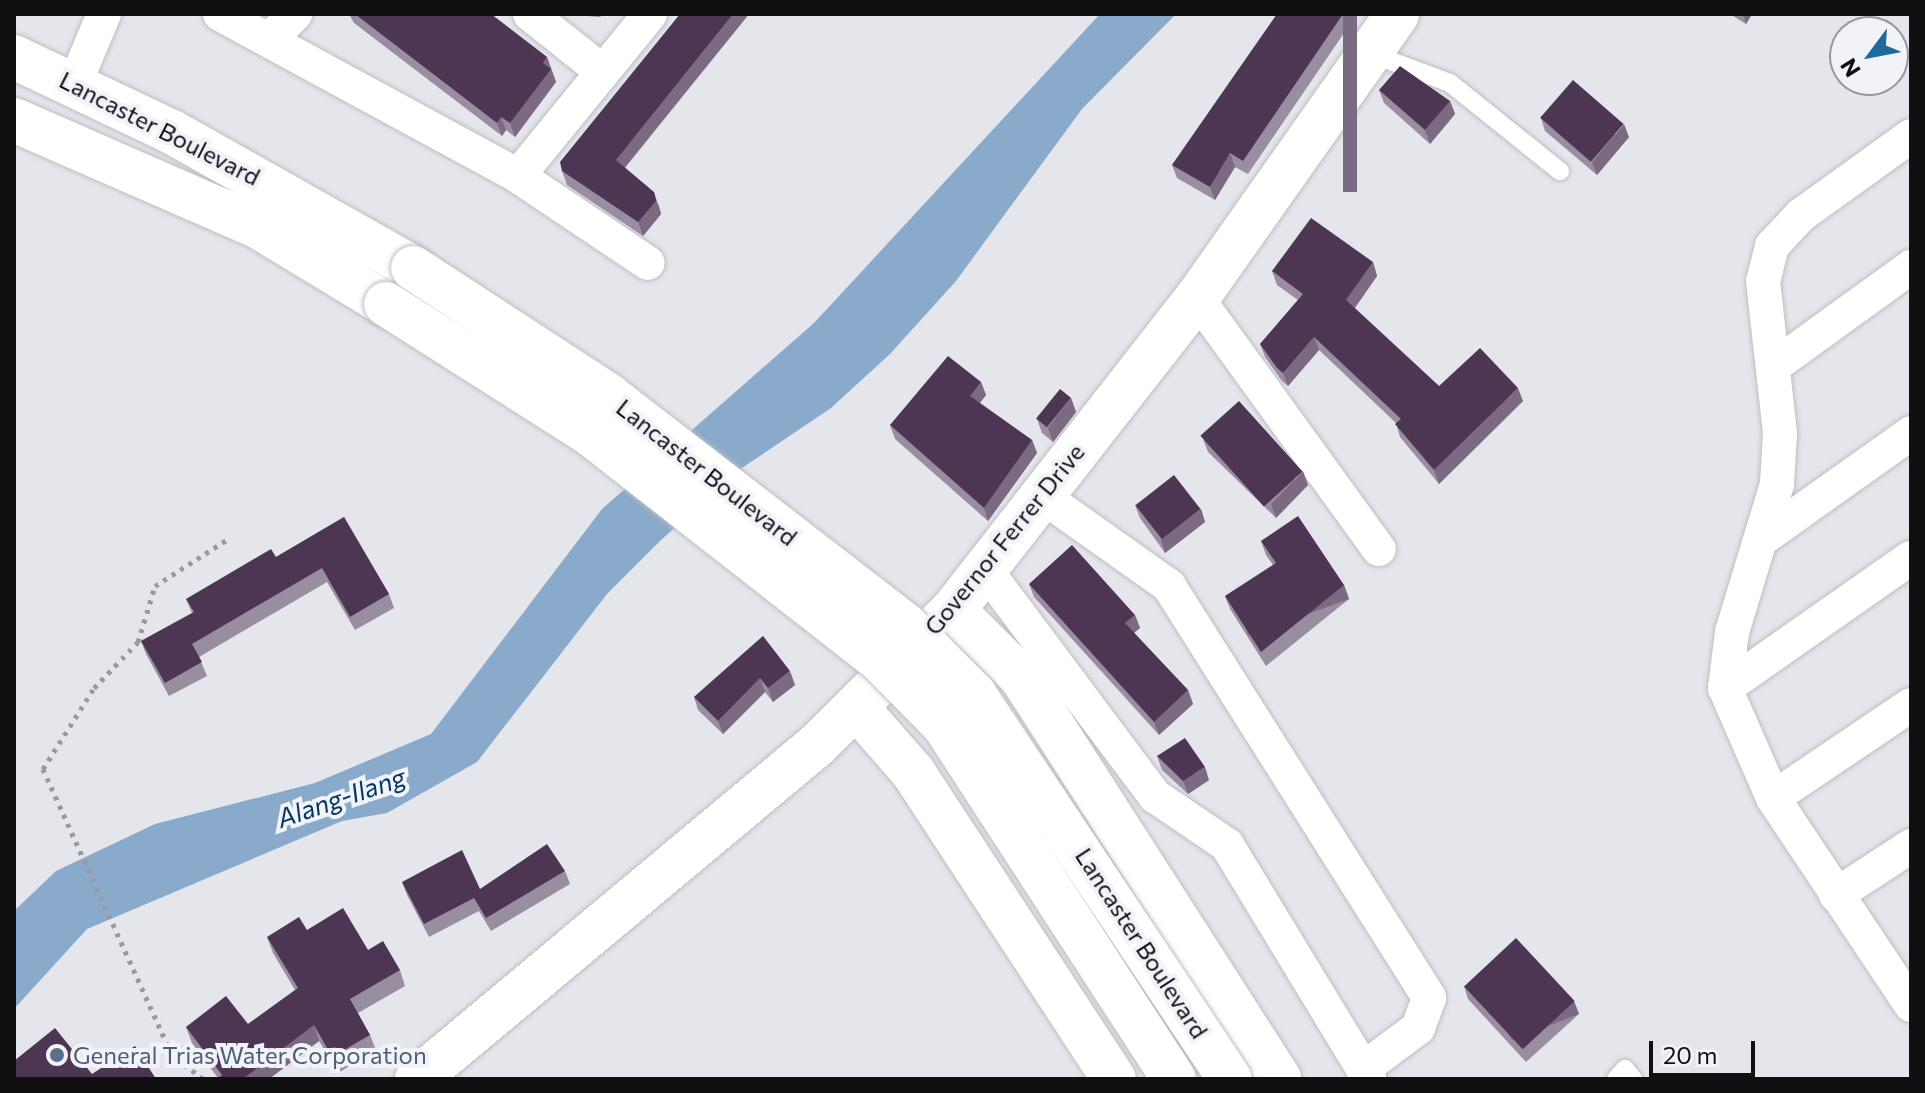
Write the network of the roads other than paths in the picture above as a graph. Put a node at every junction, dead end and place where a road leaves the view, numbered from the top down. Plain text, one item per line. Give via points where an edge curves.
1 (104, 14) edge
2 (220, 14) edge
3 (530, 14) edge
4 (650, 14) edge
5 (1397, 14) edge
6 (284, 26) edge
7 (1369, 53) junction
8 (14, 57) edge
9 (603, 72) junction
10 (75, 83) junction
11 (14, 120) edge
12 (1911, 136) edge
13 (1560, 171) dead end
14 (518, 176) junction
15 (648, 263) dead end
16 (1911, 267) edge
17 (1197, 298) junction
18 (1774, 366) junction
19 (1911, 433) edge
20 (1042, 496) junction
21 (1762, 539) junction
22 (1379, 549) dead end
23 (1911, 558) edge
24 (985, 569) junction
25 (953, 610) junction
26 (1725, 688) junction
27 (1911, 705) edge
28 (857, 708) junction
29 (1773, 798) junction
30 (1911, 846) edge
31 (1836, 895) junction
32 (1909, 999) edge
33 (1366, 1074) edge
34 (417, 1079) edge
35 (1114, 1079) edge
36 (1174, 1079) edge
37 (1230, 1079) edge
38 (1279, 1079) edge
39 (1616, 1079) edge
40 (1633, 1079) edge

1 - 10 street
2 - 6 street
3 - 9 street
4 - 9 street
5 - 7 main road, Governor Ferrer Drive
6 - 14 street
7 - 13 lane via 1450,83
7 - 17 main road, Governor Ferrer Drive
8 - 10 main road, Lancaster Boulevard
9 - 14 street
10 - 37 main road, Lancaster Boulevard, bridge via 413,268 609,396 905,625 974,694
11 - 36 main road, Lancaster Boulevard, bridge via 257,226 386,304 588,432 881,661 944,725
12 - 18 street via 1801,215 1772,246 1763,281
14 - 15 street
16 - 18 street
17 - 20 main road, Governor Ferrer Drive
17 - 22 street
18 - 21 street via 1777,484
19 - 21 street
20 - 24 main road, Governor Ferrer Drive
20 - 33 street via 1169,586 1429,998 1418,1028
21 - 26 street via 1732,632
23 - 26 street
24 - 25 main road, Governor Ferrer Drive
24 - 33 street via 1155,796 1227,845
25 - 28 main road, Governor Ferrer Drive
25 - 38 main road via 1022,678
26 - 29 street
27 - 29 street
28 - 34 main road, Governor Ferrer Drive
28 - 35 main road via 913,772
29 - 31 street
30 - 31 street
31 - 32 street
39 - 40 lane via 1625,1069

